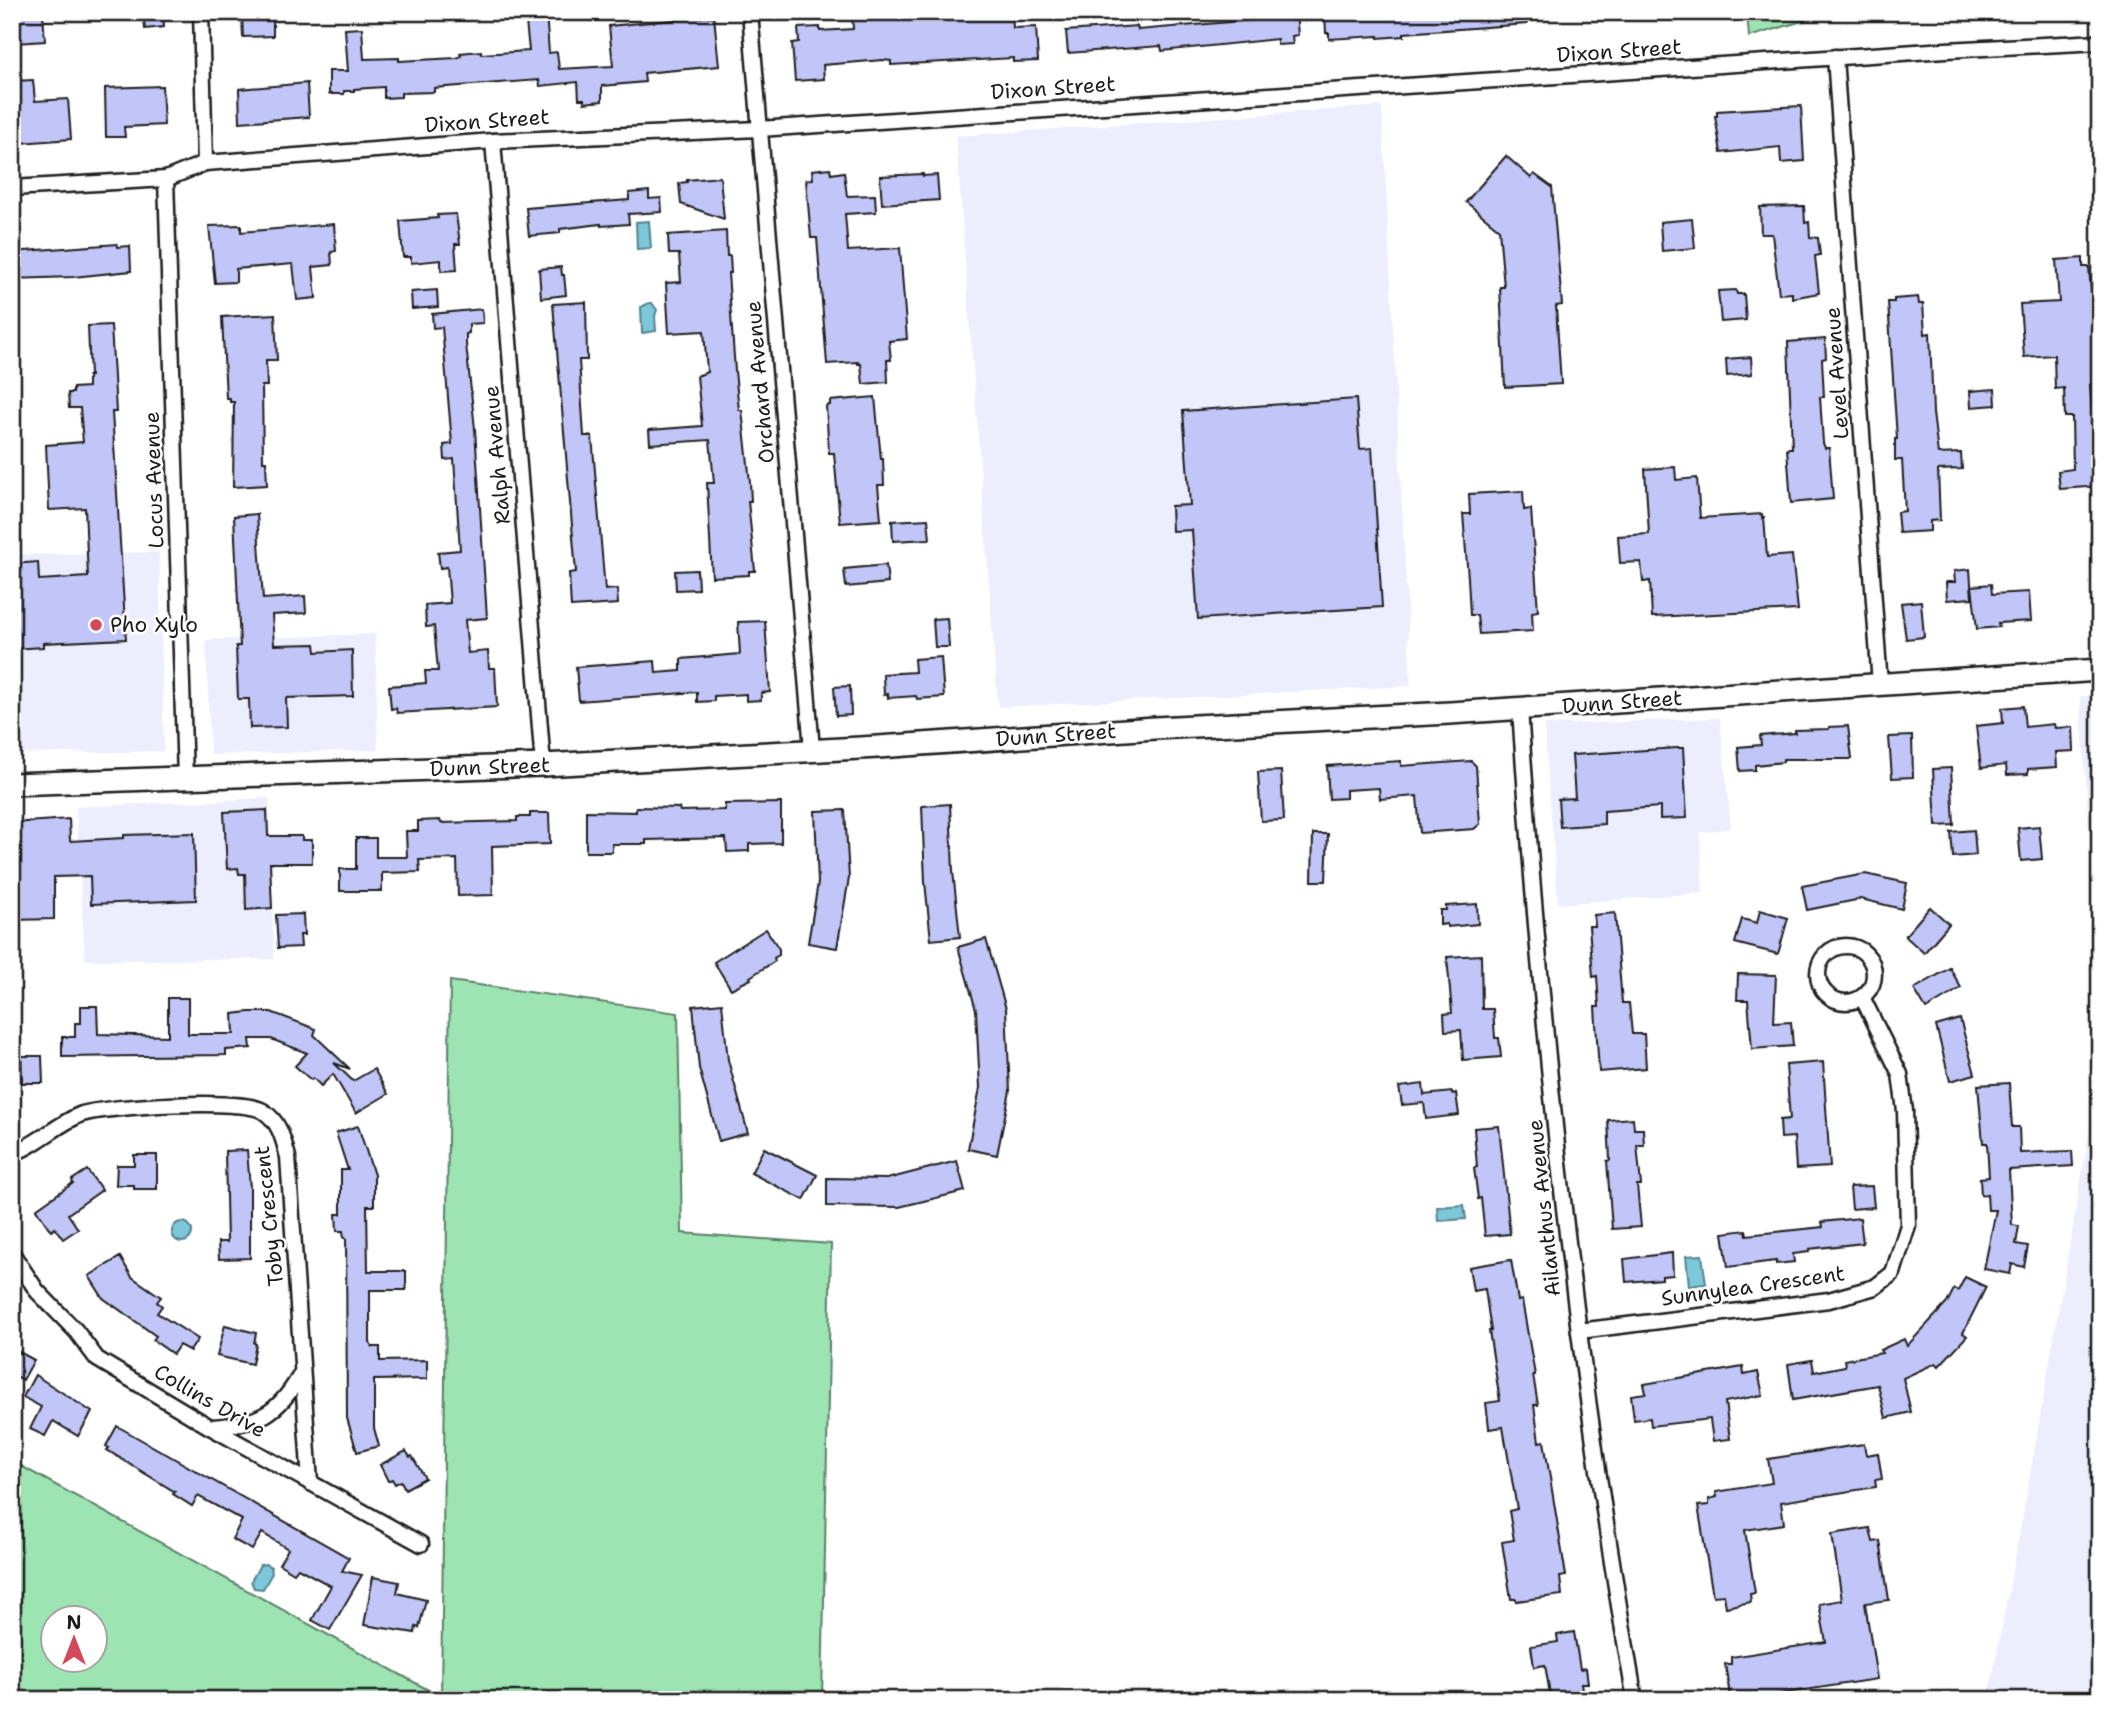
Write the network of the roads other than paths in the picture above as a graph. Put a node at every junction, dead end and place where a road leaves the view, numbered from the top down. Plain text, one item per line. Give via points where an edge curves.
1 (201, 12) edge
2 (750, 12) edge
3 (2100, 41) edge
4 (1835, 57) junction
5 (759, 129) junction
6 (493, 141) junction
7 (205, 163) junction
8 (166, 179) junction
9 (12, 188) edge
10 (2100, 670) edge
11 (1880, 685) junction
12 (1520, 708) junction
13 (812, 749) junction
14 (543, 765) junction
15 (185, 779) junction
16 (12, 783) edge
17 (1862, 997) junction
18 (14, 1156) edge
19 (12, 1253) edge
20 (1578, 1331) junction
21 (303, 1371) junction
22 (211, 1427) junction
23 (310, 1483) junction
24 (421, 1545) dead end
25 (1635, 1700) edge

1 - 7 street
2 - 5 street, Orchard Avenue
3 - 4 street, Dixon Street
4 - 5 street, Dixon Street
4 - 11 street, Level Avenue
5 - 6 street, Dixon Street
5 - 13 street, Orchard Avenue
6 - 7 street, Dixon Street
6 - 14 street, Ralph Avenue
7 - 8 street, Dixon Street
8 - 9 street, Dixon Street
8 - 15 street, Locus Avenue
10 - 11 street, Dunn Street
11 - 12 street, Dunn Street
12 - 13 street, Dunn Street
12 - 20 street, Ailanthus Avenue via 1529,849
13 - 14 street, Dunn Street
14 - 15 street, Dunn Street
15 - 16 street, Dunn Street
17 - 17 street via 1845,1002 1821,988 1817,969 1826,953 1844,945 1868,957 1872,983
17 - 20 street, Sunnylea Crescent via 1900,1074 1905,1111 1908,1225 1892,1273 1875,1287 1829,1300
18 - 21 street, Toby Crescent via 82,1114 116,1108 212,1105 262,1111 280,1128 288,1157
19 - 22 street, Collins Drive via 37,1291 97,1359
20 - 25 street, Ailanthus Avenue
21 - 22 street via 290,1393 269,1413 242,1425
21 - 23 street, Toby Crescent
22 - 23 street, Collins Drive
23 - 24 street, Collins Drive

